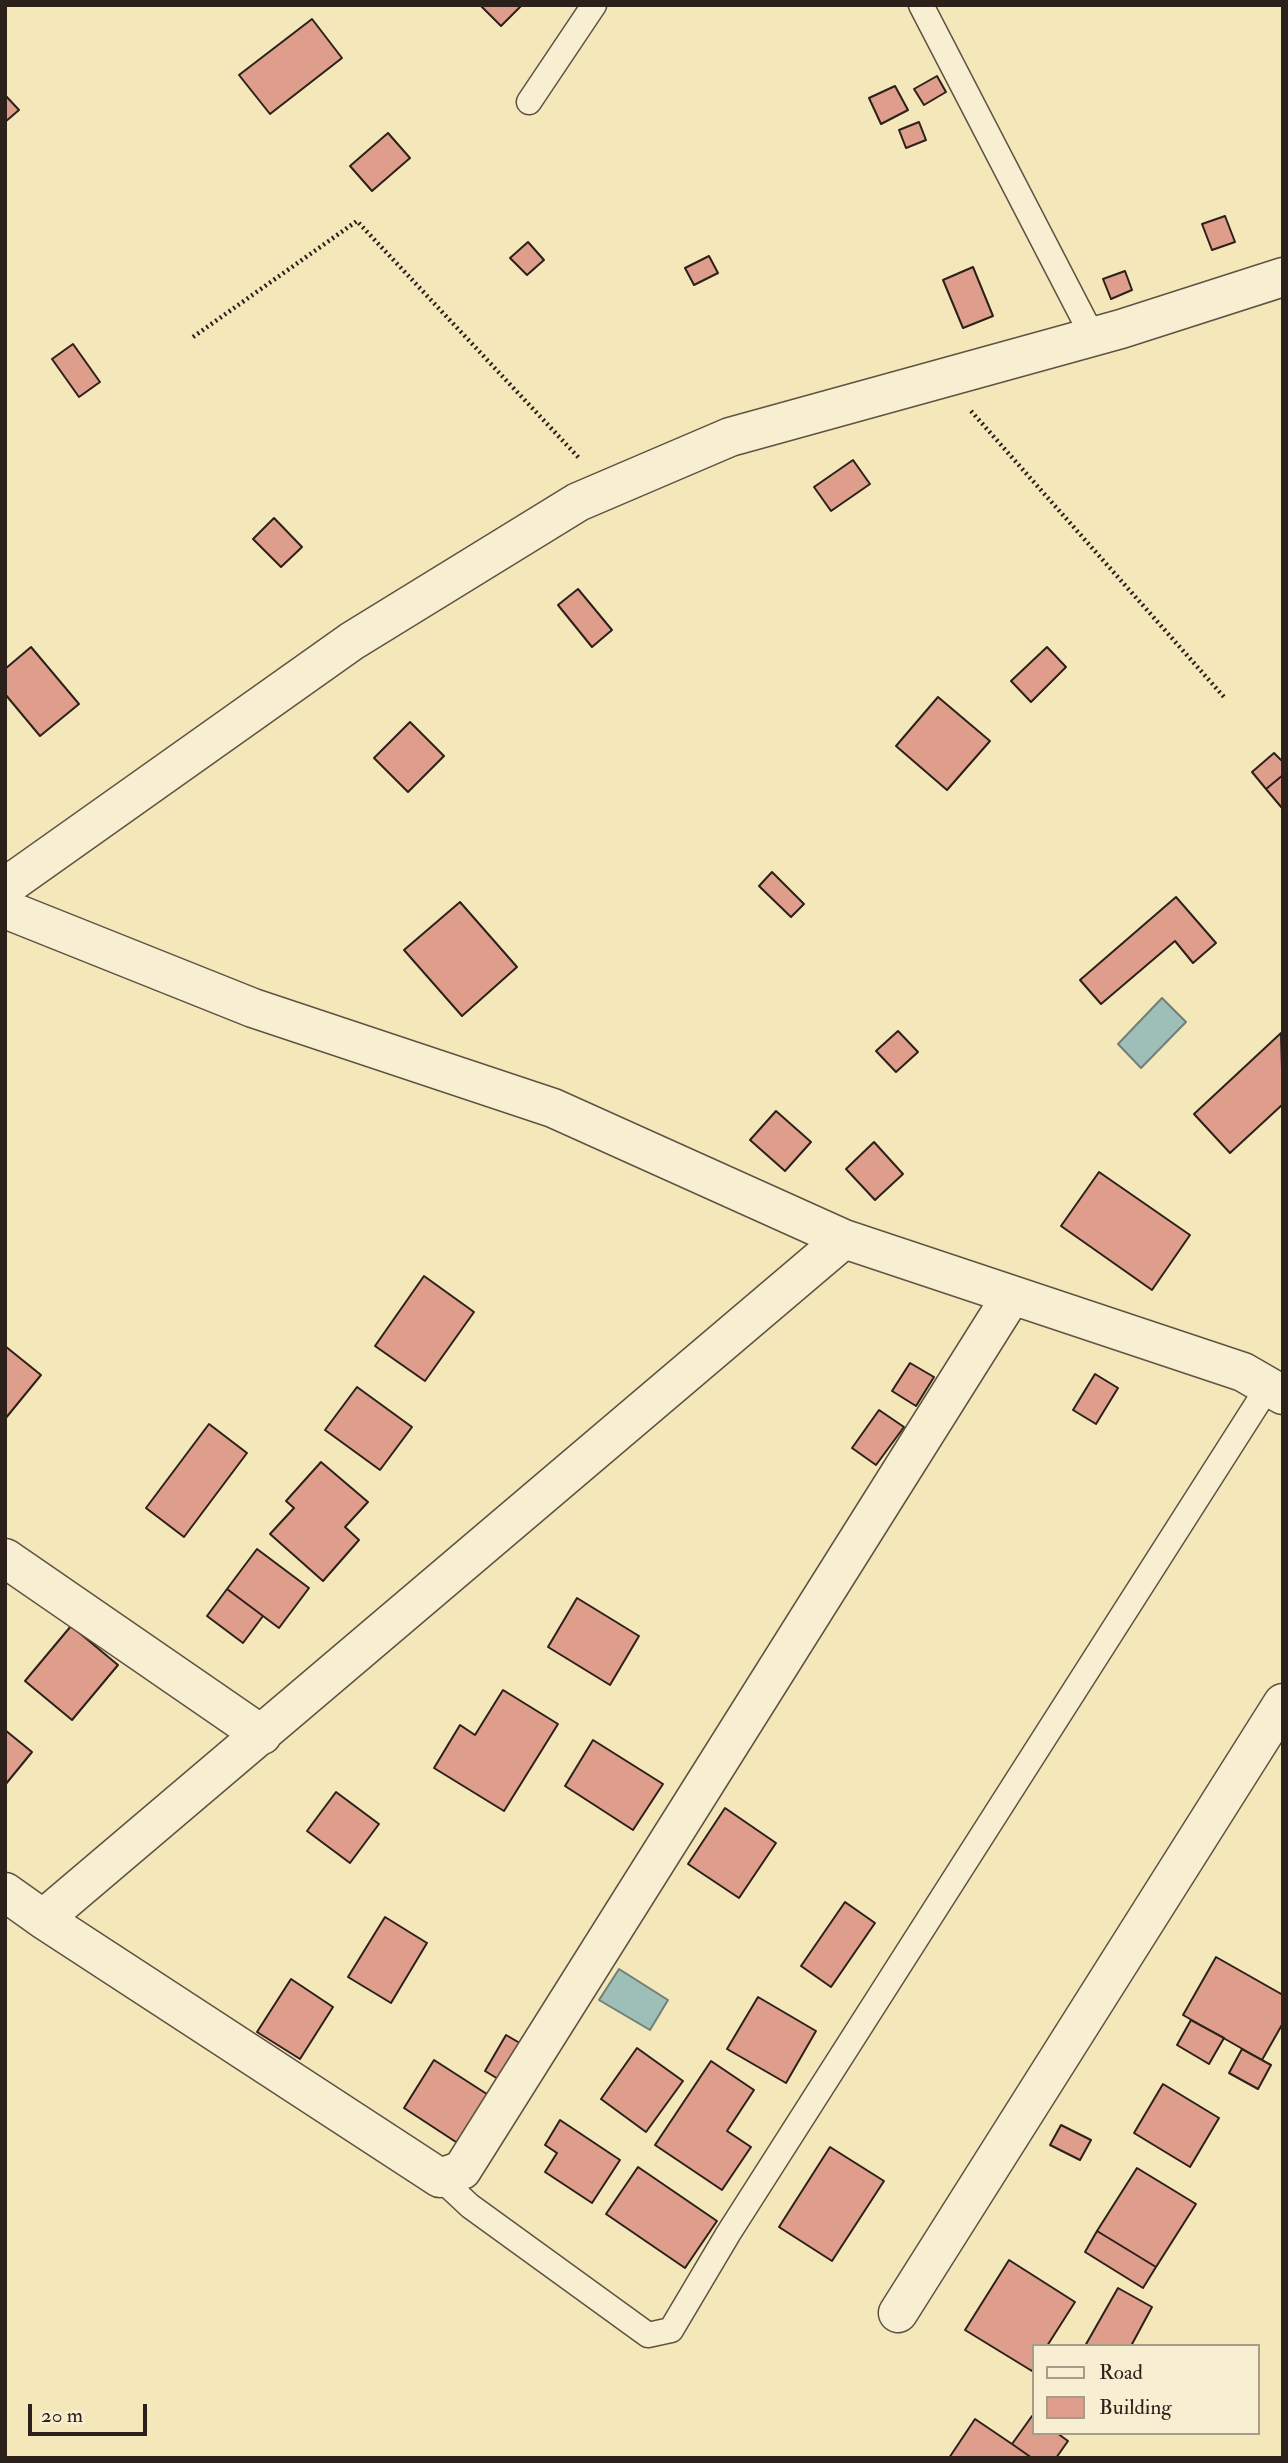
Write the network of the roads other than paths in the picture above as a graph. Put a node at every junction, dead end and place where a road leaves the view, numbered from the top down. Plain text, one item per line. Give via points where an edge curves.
1 (594, 5) edge
2 (920, 5) edge
3 (529, 102) dead end
4 (1283, 277) edge
5 (1093, 337) junction
6 (5, 887) edge
7 (5, 909) edge
8 (844, 1239) junction
9 (1012, 1295) junction
10 (1275, 1391) edge
11 (5, 1558) edge
12 (1283, 1703) edge
13 (262, 1735) junction
14 (5, 1892) edge
15 (43, 1919) junction
16 (440, 2178) junction
17 (898, 2312) dead end

1 - 3 lane
2 - 5 lane
4 - 5 street
5 - 6 street via 730,437 578,502 352,641
7 - 8 street via 253,1008 553,1108
8 - 9 street
8 - 13 street
9 - 10 street via 1243,1372
9 - 16 street via 462,2170
10 - 16 lane via 727,2234 671,2330 649,2335 470,2206
11 - 13 street
12 - 17 street
13 - 15 street
14 - 15 street
15 - 16 street

